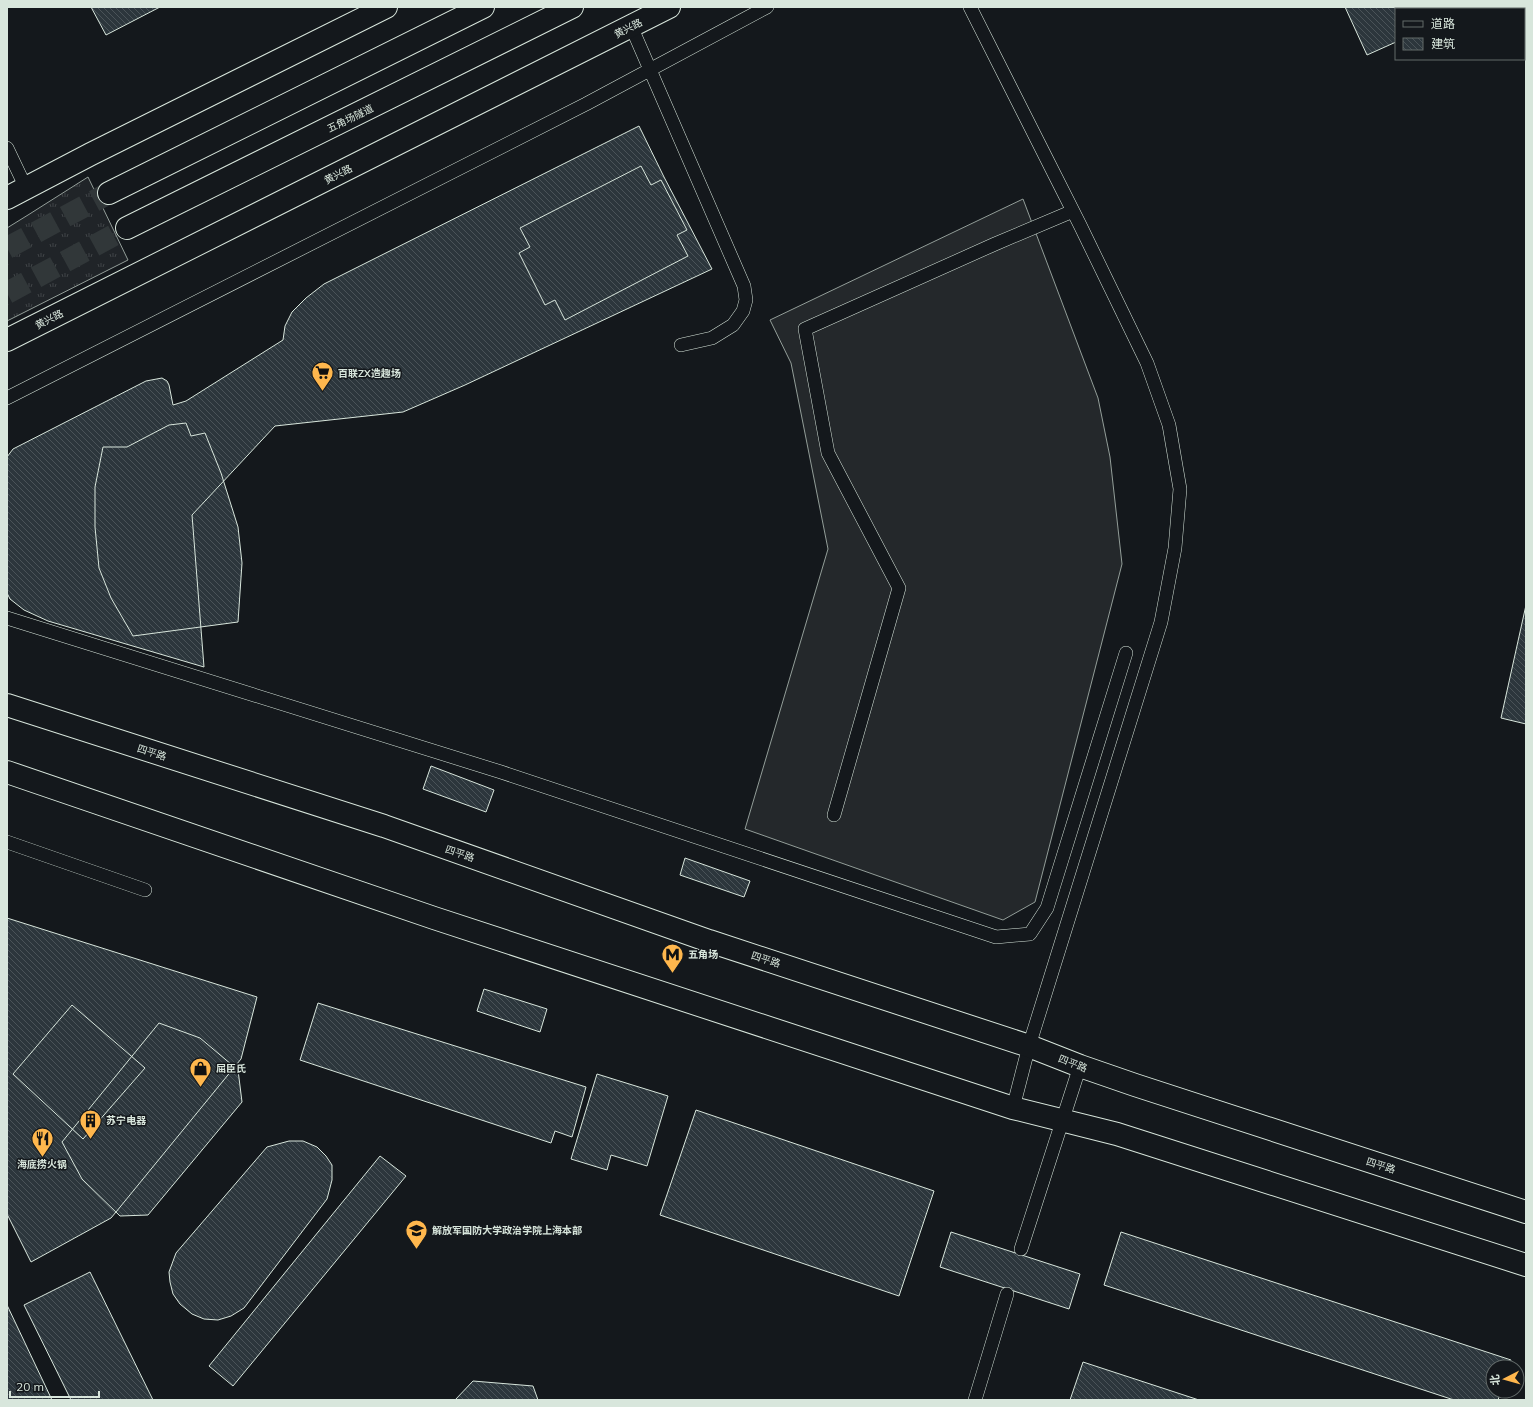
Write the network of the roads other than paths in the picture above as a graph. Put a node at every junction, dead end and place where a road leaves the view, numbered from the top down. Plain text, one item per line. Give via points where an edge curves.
1 (386, 7) edge
2 (483, 7) edge
3 (572, 7) edge
4 (669, 7) edge
5 (767, 7) edge
6 (970, 7) edge
7 (632, 26) junction
8 (650, 70) junction
9 (7, 148) edge
10 (26, 188) junction
11 (109, 193) tunnel mouth
12 (7, 198) edge
13 (1073, 211) junction
14 (127, 228) tunnel mouth
15 (7, 340) edge
16 (681, 345) dead end
17 (7, 398) edge
18 (7, 618) edge
19 (1126, 653) dead end
20 (7, 705) edge
21 (7, 772) edge
22 (834, 815) dead end
23 (7, 842) edge
24 (145, 890) dead end
25 (1029, 1046) junction
26 (1080, 1066) junction
27 (1013, 1108) junction
28 (1062, 1120) junction
29 (1526, 1212) edge
30 (1021, 1249) dead end
31 (1526, 1265) edge
32 (1007, 1294) dead end
33 (975, 1400) edge

1 - 10 main road
2 - 11 main road
3 - 14 main road, 五角场隧道
4 - 7 main road, 黄兴路
5 - 8 lane
6 - 13 lane
7 - 8 lane
7 - 15 main road, 黄兴路
8 - 16 lane via 744,286 746,300 743,312 733,325 712,338
8 - 17 lane
9 - 10 lane
10 - 12 main road
13 - 22 lane via 804,329 828,453 899,588
13 - 25 lane via 1147,364 1169,426 1180,488 1176,548 1161,622
18 - 19 lane via 501,772 996,937 1030,934 1047,908
20 - 25 main road, 四平路 via 384,826 709,941
21 - 27 main road via 426,916
23 - 24 lane
25 - 26 main road, 四平路
25 - 27 lane
26 - 28 lane
26 - 29 main road, 四平路
27 - 28 main road
28 - 30 lane
28 - 31 main road via 1117,1134
32 - 33 lane

